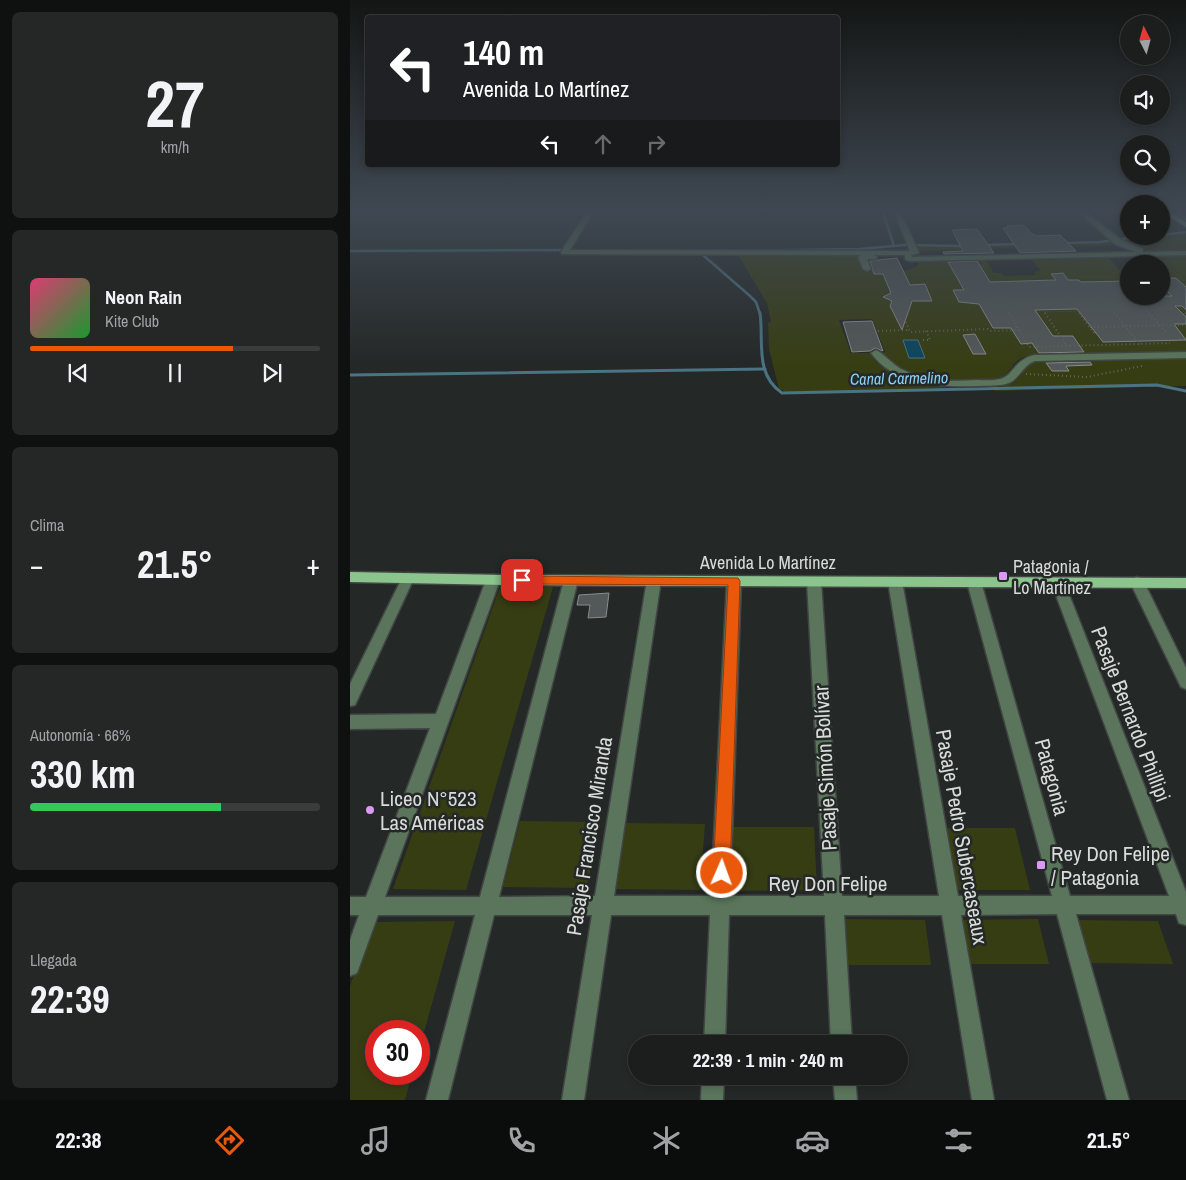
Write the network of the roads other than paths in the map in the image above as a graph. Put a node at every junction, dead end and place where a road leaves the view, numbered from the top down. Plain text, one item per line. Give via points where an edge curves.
1 (863, 260) edge
2 (867, 269) dead end
3 (876, 353) dead end
4 (1186, 355) edge
5 (350, 577) edge
6 (408, 578) junction
7 (493, 580) junction
8 (572, 580) junction
9 (654, 580) junction
10 (734, 581) junction
11 (814, 581) junction
12 (895, 582) junction
13 (974, 582) junction
14 (1058, 582) junction
15 (1137, 582) junction
16 (1186, 582) edge
17 (1186, 683) edge
18 (350, 700) edge
19 (440, 721) junction
20 (350, 722) edge
21 (950, 905) junction
22 (1064, 905) junction
23 (350, 906) edge
24 (372, 906) junction
25 (487, 906) junction
26 (602, 906) junction
27 (720, 906) junction
28 (834, 906) junction
29 (1185, 909) edge
30 (350, 966) edge
31 (714, 1035) edge
32 (841, 1035) edge
33 (713, 1085) edge
34 (845, 1085) edge
35 (437, 1100) edge
36 (573, 1100) edge
37 (712, 1100) edge
38 (846, 1100) edge
39 (982, 1100) edge
40 (1118, 1100) edge

1 - 2 street
3 - 4 street via 886,365 922,380 947,384 1007,380 1019,364 1034,358
5 - 6 main road, Avenida Lo Martínez
6 - 7 main road, Avenida Lo Martínez
6 - 18 street
7 - 8 main road, Avenida Lo Martínez
7 - 19 street
8 - 9 main road, Avenida Lo Martínez
8 - 25 street
9 - 10 main road, Avenida Lo Martínez
9 - 26 street, Pasaje Francisco Miranda
10 - 11 main road, Avenida Lo Martínez
10 - 27 street
11 - 12 main road, Avenida Lo Martínez
11 - 28 street, Pasaje Simón Bolívar
12 - 13 main road, Avenida Lo Martínez
12 - 21 street, Pasaje Pedro Subercaseaux
13 - 14 main road, Avenida Lo Martínez
13 - 22 street, Patagonia
14 - 15 main road, Avenida Lo Martínez
14 - 29 street, Pasaje Bernardo Phillipi
15 - 16 main road, Avenida Lo Martínez
15 - 17 street
19 - 20 street
19 - 24 street
21 - 22 street, Rey Don Felipe
21 - 28 street, Rey Don Felipe
21 - 39 street, Pasaje Pedro Subercaseaux
22 - 29 street, Rey Don Felipe
22 - 40 street, Patagonia
23 - 24 street, Rey Don Felipe
24 - 25 street, Rey Don Felipe
24 - 30 street
25 - 26 street, Rey Don Felipe
25 - 35 street
26 - 27 street, Rey Don Felipe
26 - 36 street, Pasaje Francisco Miranda
27 - 28 street, Rey Don Felipe
27 - 31 street
28 - 32 street, Pasaje Simón Bolívar
33 - 37 street
34 - 38 street

